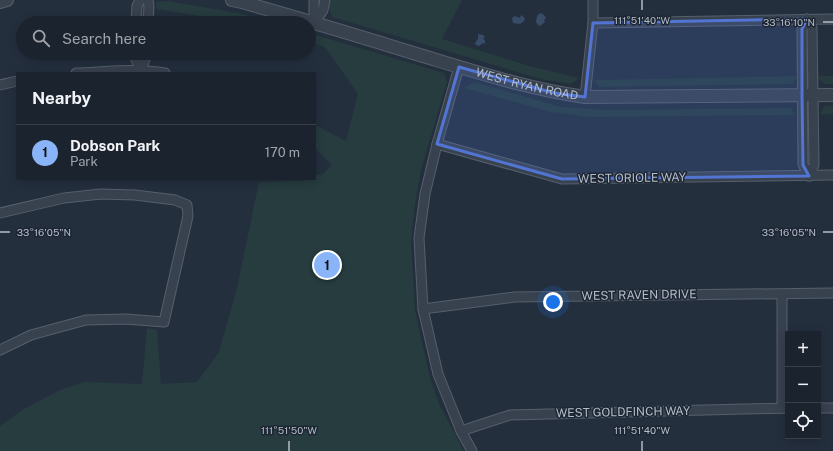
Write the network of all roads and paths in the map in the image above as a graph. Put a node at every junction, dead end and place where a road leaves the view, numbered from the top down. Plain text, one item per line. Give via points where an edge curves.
1 (7, 0) edge
2 (140, 0) edge
3 (148, 0) edge
4 (232, 0) edge
5 (314, 0) edge
6 (325, 0) edge
7 (593, 0) edge
8 (0, 2) edge
9 (136, 16) edge
10 (148, 16) edge
11 (290, 16) edge
12 (314, 16) edge
13 (807, 19) junction
14 (316, 20) edge
15 (833, 20) edge
16 (593, 23) junction
17 (316, 24) edge
18 (136, 60) edge
19 (145, 60) edge
20 (459, 67) junction
21 (141, 71) junction
22 (108, 72) edge
23 (153, 72) edge
24 (16, 81) edge
25 (0, 85) edge
26 (808, 95) junction
27 (833, 95) edge
28 (585, 97) junction
29 (437, 144) junction
30 (833, 175) edge
31 (810, 176) junction
32 (1, 210) edge
33 (833, 293) edge
34 (782, 294) junction
35 (423, 309) junction
36 (0, 350) edge
37 (785, 408) edge
38 (821, 408) edge
39 (833, 408) edge
40 (461, 431) junction
41 (472, 451) edge

1 - 8 street
2 - 9 street
3 - 10 street
4 - 11 street, WEST RYAN ROAD
5 - 12 street
6 - 14 street via 323,10
7 - 16 street
13 - 15 street
13 - 16 street
13 - 26 street via 812,28
16 - 28 street
17 - 20 street, WEST RYAN ROAD
18 - 21 street
19 - 21 street
20 - 28 street, WEST RYAN ROAD via 554,93
20 - 29 street
21 - 22 street
21 - 23 street
24 - 25 street
26 - 27 street, WEST RYAN ROAD
26 - 28 street, WEST RYAN ROAD
26 - 31 street via 814,165
29 - 31 street, WEST ORIOLE WAY via 562,179
29 - 35 street via 425,194 419,238
30 - 31 street, WEST ORIOLE WAY
32 - 36 street via 101,194 175,200 187,205 188,216 164,322 126,319 86,320 31,334
33 - 34 street, WEST RAVEN DRIVE
34 - 35 street, WEST RAVEN DRIVE via 515,297
34 - 37 street
35 - 40 street via 438,374
37 - 40 street, WEST GOLDFINCH WAY via 510,415
38 - 39 street
40 - 41 street

